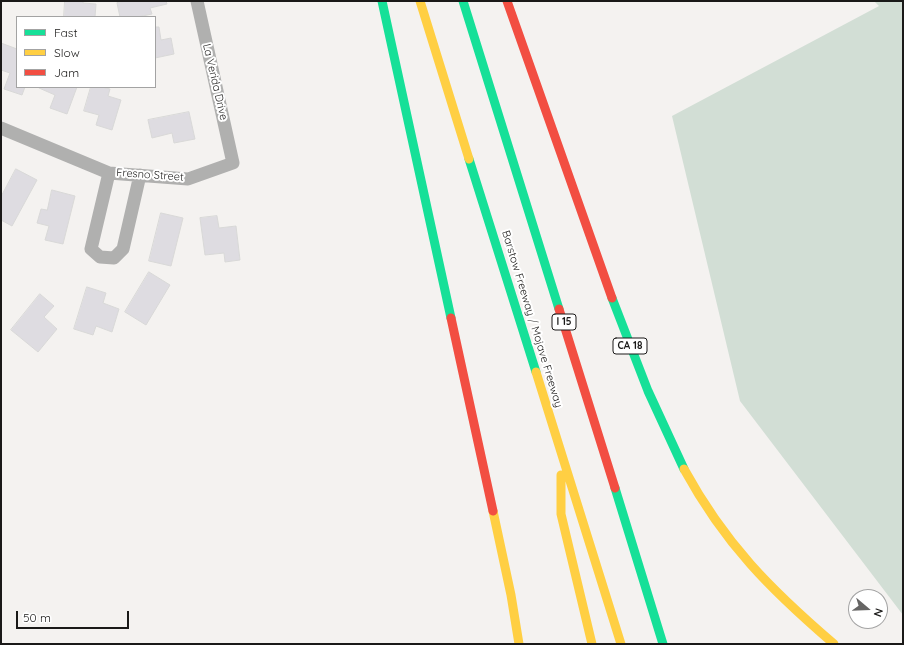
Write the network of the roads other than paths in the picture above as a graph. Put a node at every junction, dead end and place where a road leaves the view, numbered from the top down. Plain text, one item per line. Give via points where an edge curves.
1 (197, 1) edge
2 (382, 1) edge
3 (420, 1) edge
4 (463, 1) edge
5 (507, 1) edge
6 (1, 128) edge
7 (233, 163) joint
8 (109, 172) junction
9 (140, 175) junction
10 (560, 450) junction
11 (519, 644) edge
12 (592, 644) edge
13 (621, 644) edge
14 (664, 644) edge
15 (834, 644) edge

1 - 7 street, La Verida Drive
2 - 11 highway via 511,595
3 - 10 highway, Barstow Freeway / Mojave Freeway
4 - 14 highway, I 15
5 - 15 highway, CA 18 via 644,385 676,456 736,550 778,596
6 - 8 street, Fresno Street
7 - 9 street, Fresno Street via 188,179
8 - 9 street, Fresno Street
8 - 9 street via 91,249 100,257 114,258 123,249
10 - 12 highway via 561,514
10 - 13 highway, Barstow Freeway / Mojave Freeway

